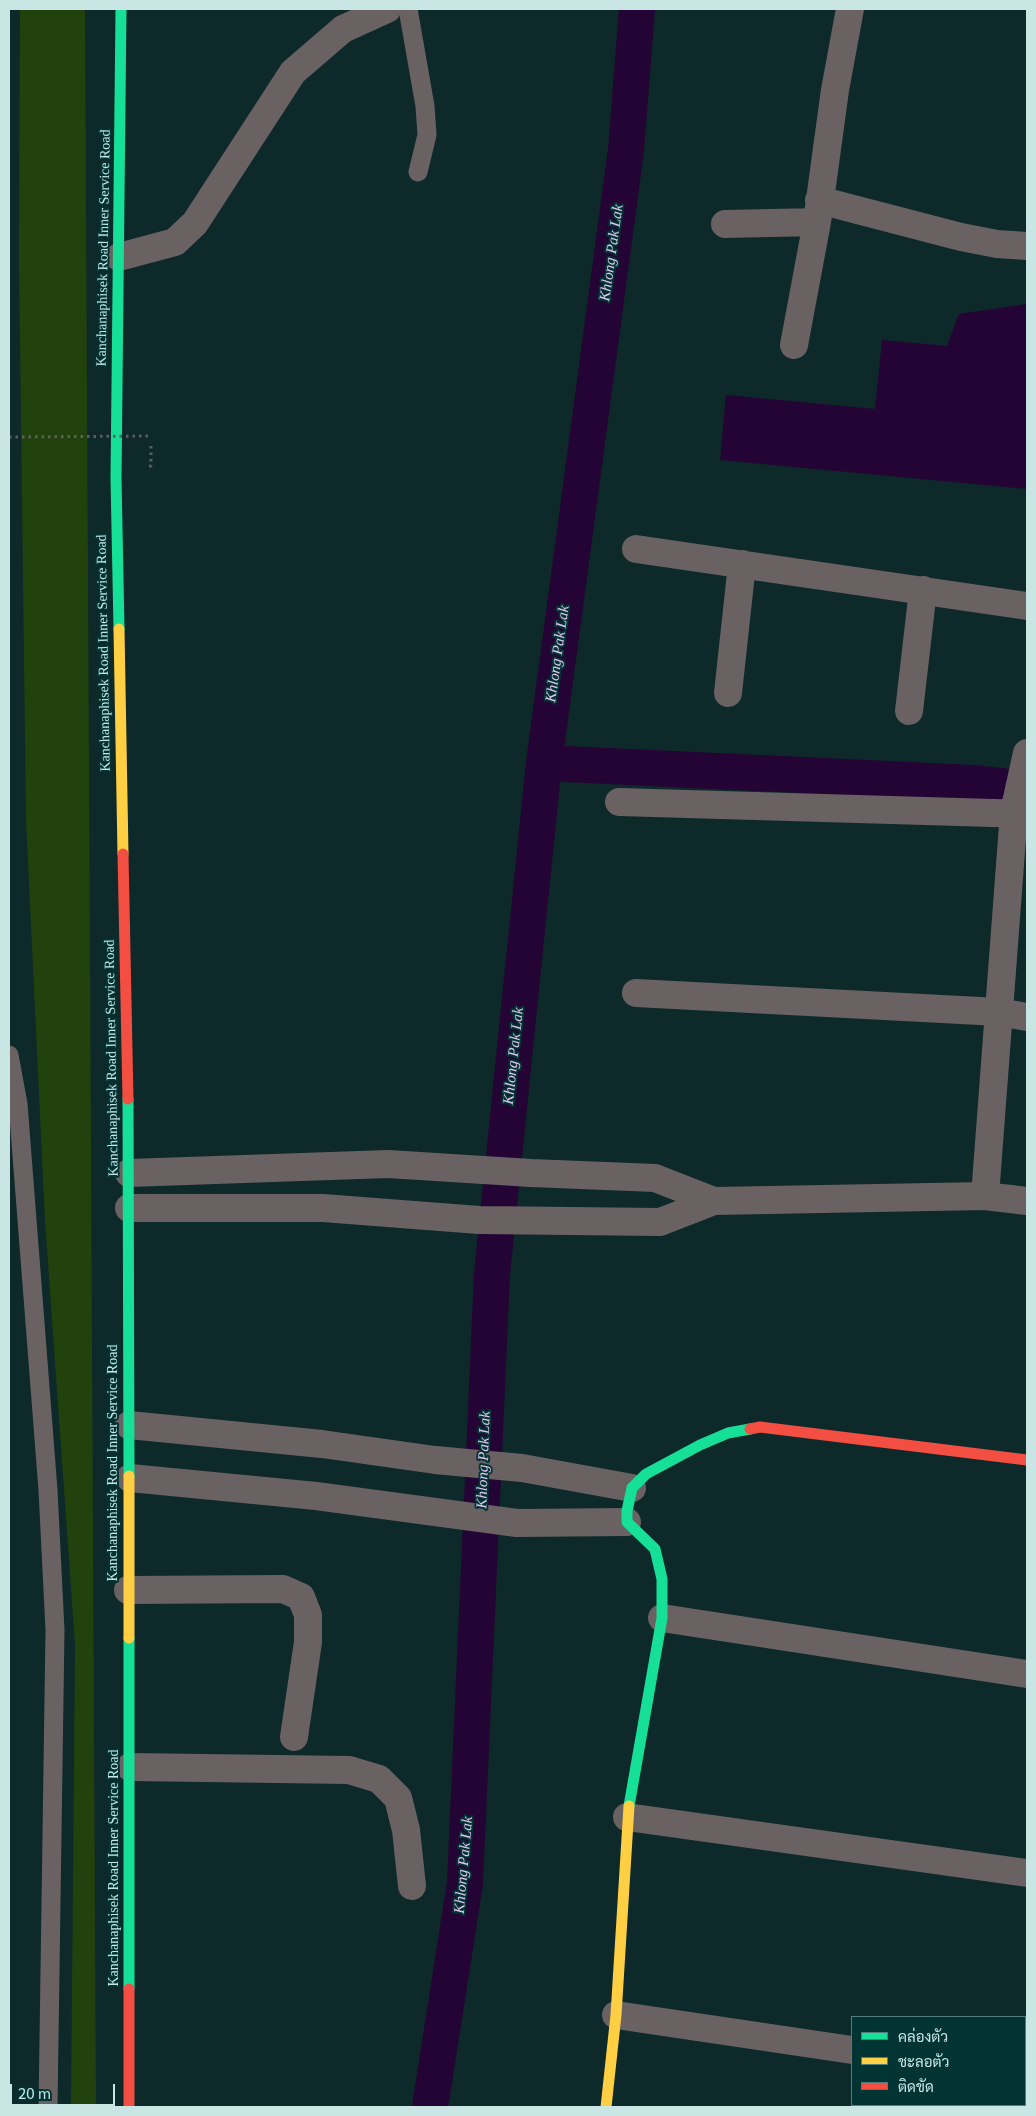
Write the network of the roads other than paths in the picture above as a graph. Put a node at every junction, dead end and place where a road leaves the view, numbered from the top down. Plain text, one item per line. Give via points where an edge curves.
1 (121, 9) edge
2 (408, 9) edge
3 (850, 9) edge
4 (375, 12) edge
5 (418, 172) dead end
6 (818, 211) junction
7 (725, 224) dead end
8 (1027, 246) edge
9 (119, 257) junction
10 (794, 345) dead end
11 (636, 549) dead end
12 (742, 564) junction
13 (923, 590) junction
14 (1027, 606) edge
15 (728, 693) dead end
16 (909, 711) dead end
17 (1027, 753) edge
18 (619, 802) dead end
19 (1020, 808) edge
20 (636, 992) dead end
21 (999, 1012) junction
22 (1027, 1017) edge
23 (9, 1056) edge
24 (129, 1173) junction
25 (986, 1196) junction
26 (714, 1201) junction
27 (1027, 1201) edge
28 (129, 1208) junction
29 (129, 1425) junction
30 (1027, 1460) edge
31 (130, 1478) junction
32 (632, 1488) junction
33 (627, 1522) junction
34 (128, 1590) junction
35 (662, 1618) junction
36 (1027, 1674) edge
37 (294, 1737) dead end
38 (130, 1767) junction
39 (627, 1817) junction
40 (1027, 1873) edge
41 (412, 1886) dead end
42 (616, 2015) junction
43 (851, 2050) edge
44 (48, 2107) edge
45 (128, 2107) edge
46 (606, 2107) edge

1 - 9 main road, Kanchanaphisek Road Inner Service Road
2 - 5 lane via 427,135
3 - 6 street
4 - 9 street via 343,29 293,72 195,223 175,242
6 - 7 street
6 - 8 street via 961,238
6 - 10 street
9 - 24 main road, Kanchanaphisek Road Inner Service Road via 116,478
11 - 12 street
12 - 13 street
12 - 15 street
13 - 14 street
13 - 16 street
17 - 19 street
18 - 19 street
19 - 21 street
20 - 21 street
21 - 22 street
21 - 25 street
23 - 44 lane via 19,1123 48,1490 55,1630
24 - 26 street via 388,1164 655,1178
24 - 28 main road, Kanchanaphisek Road Inner Service Road
25 - 26 street
25 - 27 street
26 - 28 street via 660,1222 479,1220 323,1208
28 - 29 main road, Kanchanaphisek Road Inner Service Road
29 - 31 main road, Kanchanaphisek Road Inner Service Road
29 - 32 street via 522,1468
30 - 32 main road via 760,1427 728,1432 700,1445 646,1474
31 - 33 street via 316,1496 517,1523
31 - 34 main road, Kanchanaphisek Road Inner Service Road
32 - 33 main road
33 - 35 main road via 655,1549 662,1579
34 - 37 street via 283,1589 301,1597 308,1615 308,1642
34 - 38 main road, Kanchanaphisek Road Inner Service Road
35 - 36 street
35 - 39 main road
38 - 41 street via 349,1770 378,1779 398,1798 406,1830
38 - 45 main road, Kanchanaphisek Road Inner Service Road
39 - 40 street
39 - 42 main road
42 - 43 street
42 - 46 main road

